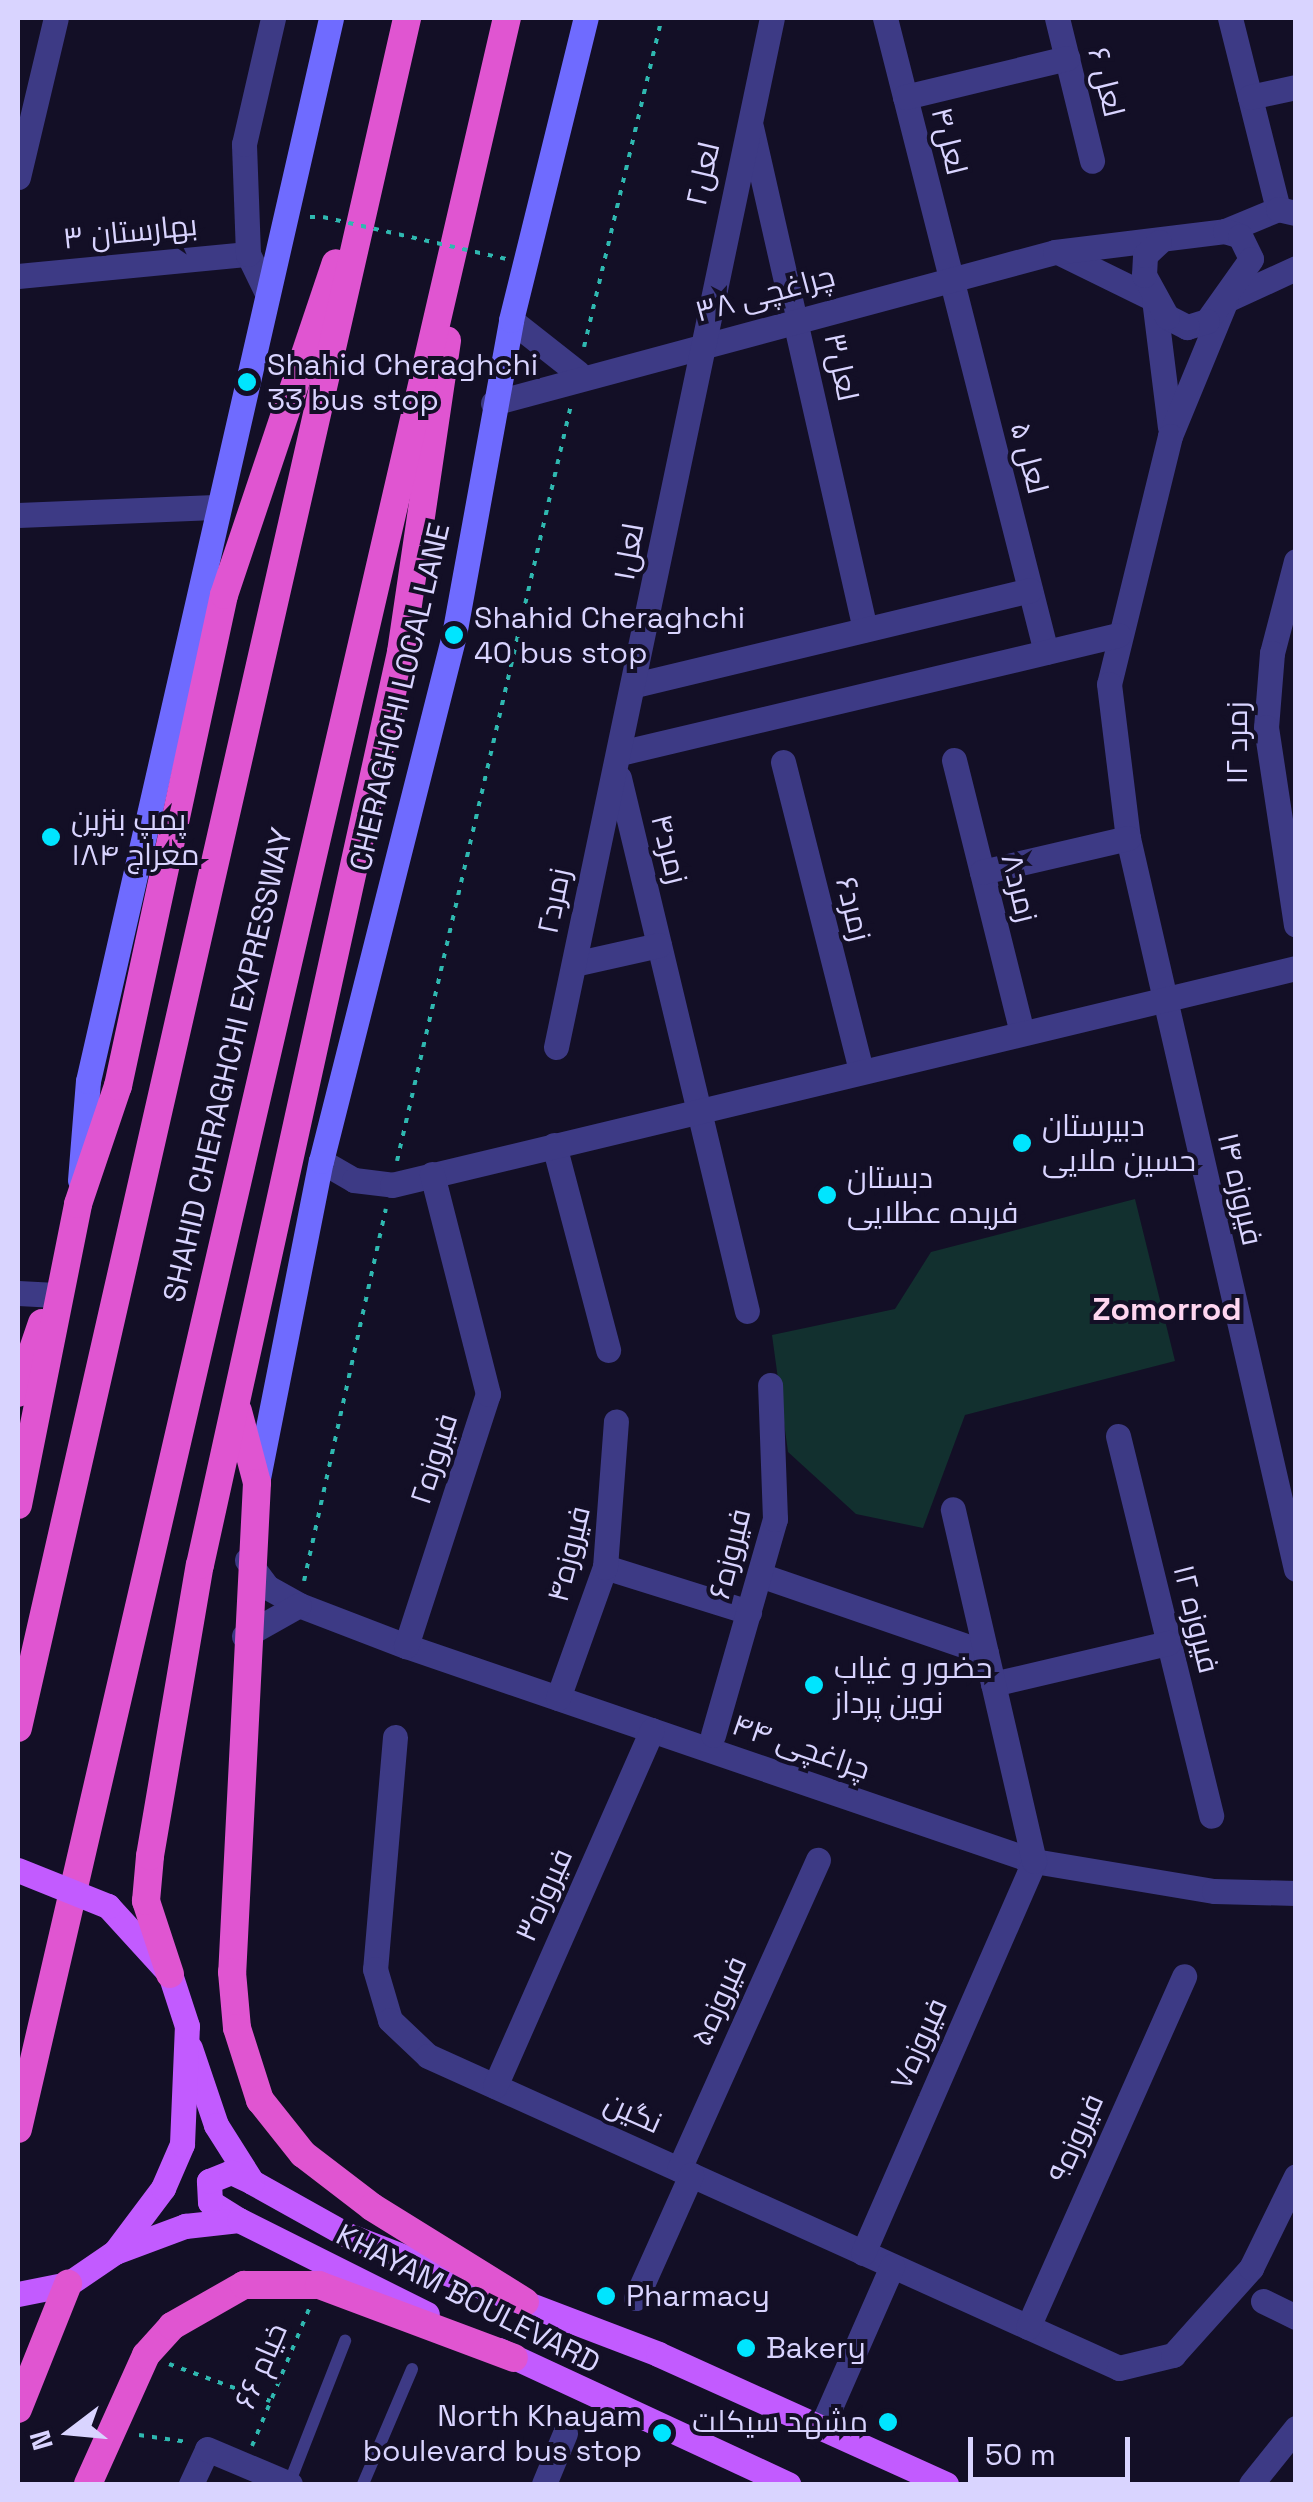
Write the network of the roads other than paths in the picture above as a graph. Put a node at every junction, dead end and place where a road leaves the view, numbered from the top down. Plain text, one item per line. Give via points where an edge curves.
1 (56, 18) edge
2 (273, 18) edge
3 (331, 18) edge
4 (407, 18) edge
5 (507, 18) edge
6 (586, 18) edge
7 (772, 18) edge
8 (885, 18) edge
9 (1057, 18) edge
10 (1230, 18) edge
11 (1067, 58) junction
12 (1296, 88) edge
13 (905, 97) junction
14 (1250, 97) junction
15 (748, 119) junction
16 (1092, 161) dead end
17 (372, 169) junction
18 (472, 173) junction
19 (18, 177) edge
20 (1286, 211) edge
21 (1225, 232) junction
22 (1159, 242) junction
23 (1055, 252) junction
24 (248, 254) junction
25 (1296, 268) edge
26 (18, 276) edge
27 (949, 280) junction
28 (267, 293) junction
29 (1154, 299) junction
30 (1226, 300) junction
31 (797, 319) junction
32 (511, 320) junction
33 (697, 345) junction
34 (578, 373) junction
35 (494, 403) junction
36 (1170, 436) junction
37 (215, 507) junction
38 (18, 514) edge
39 (1296, 561) edge
40 (1030, 590) junction
41 (865, 629) junction
42 (1118, 635) junction
43 (1046, 652) junction
44 (1284, 652) edge
45 (639, 684) junction
46 (618, 760) junction
47 (954, 760) dead end
48 (783, 762) dead end
49 (1128, 838) junction
50 (982, 872) junction
51 (1296, 925) edge
52 (659, 944) junction
53 (574, 964) junction
54 (1296, 968) edge
55 (1162, 1000) junction
56 (1022, 1033) junction
57 (556, 1047) dead end
58 (861, 1072) junction
59 (699, 1110) junction
60 (554, 1144) junction
61 (321, 1161) junction
62 (432, 1174) junction
63 (78, 1204) junction
64 (71, 1247) junction
65 (303, 1249) junction
66 (18, 1292) edge
67 (52, 1295) junction
68 (747, 1311) dead end
69 (257, 1320) junction
70 (608, 1350) dead end
71 (770, 1385) dead end
72 (18, 1393) edge
73 (237, 1405) junction
74 (616, 1421) dead end
75 (1118, 1436) dead end
76 (257, 1483) junction
77 (18, 1505) edge
78 (953, 1510) dead end
79 (247, 1560) junction
80 (605, 1567) junction
81 (1296, 1568) edge
82 (760, 1576) junction
83 (299, 1605) junction
84 (749, 1612) junction
85 (244, 1636) junction
86 (1168, 1643) junction
87 (406, 1646) junction
88 (986, 1653) junction
89 (993, 1684) junction
90 (558, 1698) junction
91 (18, 1728) edge
92 (652, 1730) junction
93 (713, 1734) dead end
94 (395, 1737) dead end
95 (1210, 1816) dead end
96 (818, 1860) dead end
97 (1034, 1861) junction
98 (18, 1870) edge
99 (1296, 1893) edge
100 (170, 1974) junction
101 (1184, 1976) dead end
102 (190, 2048) junction
103 (495, 2086) junction
104 (18, 2129) edge
105 (685, 2172) junction
106 (1296, 2176) edge
107 (252, 2182) junction
108 (238, 2220) junction
109 (115, 2252) junction
110 (863, 2252) junction
111 (892, 2266) junction
112 (68, 2284) junction
113 (18, 2294) edge
114 (636, 2298) dead end
115 (525, 2302) junction
116 (1263, 2302) dead end
117 (1296, 2317) edge
118 (1028, 2327) junction
119 (346, 2341) dead end
120 (514, 2358) junction
121 (412, 2369) dead end
122 (18, 2409) edge
123 (821, 2428) junction
124 (1296, 2428) edge
125 (566, 2432) dead end
126 (88, 2484) edge
127 (191, 2484) edge
128 (290, 2484) edge
129 (362, 2484) edge
130 (544, 2484) edge
131 (788, 2484) edge
132 (946, 2484) edge
133 (1251, 2484) edge

1 - 19 street
2 - 24 street via 244,144
3 - 28 main road
4 - 17 highway, SHAHID CHERAGHCHI EXPRESSWAY
5 - 18 highway, SHAHID CHERAGHCHI EXPRESSWAY
6 - 32 main road, CHERAGHCHI LOCAL LANE
7 - 15 street, لعل۲
8 - 13 street, لعل۴
9 - 11 street, لعل ۶
10 - 14 street
11 - 13 street
11 - 16 street, لعل ۶
12 - 14 street
13 - 27 street, لعل۴
14 - 20 street
15 - 31 street, لعل۳
15 - 33 street, لعل۲
17 - 63 highway via 224,595 118,1086
17 - 91 highway, SHAHID CHERAGHCHI EXPRESSWAY
18 - 69 highway via 402,652
18 - 104 highway, SHAHID CHERAGHCHI EXPRESSWAY
20 - 21 street
21 - 22 street
21 - 30 street via 1240,236 1251,259
22 - 23 street, چراغچی ۳۸
22 - 29 street via 1142,261
23 - 27 street, چراغچی ۳۸
23 - 29 street
24 - 26 street, بهارستان ۳
24 - 28 street
25 - 30 street
27 - 31 street, چراغچی ۳۸
27 - 40 street, لعل ۵
28 - 37 main road
29 - 30 street via 1186,326
29 - 36 street
30 - 36 street
31 - 33 street, چراغچی ۳۸
31 - 41 street, لعل۳
32 - 34 street
32 - 35 main road, CHERAGHCHI LOCAL LANE
33 - 34 street, چراغچی ۳۸
33 - 45 street, لعل۱
34 - 35 street, چراغچی ۳۸
35 - 61 main road, CHERAGHCHI LOCAL LANE via 454,635
36 - 42 street, فیروزه ۱۴
37 - 38 street
37 - 63 main road via 88,1081
39 - 44 street, زمرد ۱۲
40 - 41 street
40 - 43 street, لعل ۵
41 - 45 street
42 - 43 street
42 - 49 street, فیروزه ۱۴ via 1110,745
43 - 46 street
44 - 51 street, زمرد ۱۲ via 1270,796
45 - 46 street, لعل۱
46 - 52 street, زمرد۴
46 - 53 street, زمرد۲
47 - 50 street, زمرد۸
48 - 58 street, زمرد۶
49 - 50 street
49 - 55 street, فیروزه ۱۴
50 - 56 street, زمرد۸
52 - 53 street
52 - 59 street, زمرد۴
53 - 57 street, زمرد۲
54 - 55 street
55 - 56 street
55 - 81 street, فیروزه ۱۴
56 - 58 street
58 - 59 street
59 - 60 street
59 - 68 street, زمرد۴
60 - 62 street
60 - 70 street
61 - 62 street via 354,1180 392,1185
61 - 65 main road, CHERAGHCHI LOCAL LANE
62 - 87 street, فیروزه۲ via 488,1394
63 - 64 highway
64 - 67 highway
64 - 77 highway
65 - 69 main road, CHERAGHCHI LOCAL LANE
65 - 76 main road
66 - 67 street
67 - 72 highway
69 - 73 highway
71 - 82 street, فیروزه۶ via 778,1469
73 - 76 highway
73 - 100 highway via 150,1856 146,1902
74 - 80 street, فیروزه۴
75 - 86 street, فیروزه ۱۲
76 - 79 highway
78 - 88 street
79 - 83 street, چراغچی ۴۴ via 267,1587
79 - 85 highway
80 - 84 street
80 - 90 street, فیروزه۴
82 - 84 street, فیروزه۶
82 - 88 street
83 - 85 street
83 - 87 street, چراغچی ۴۴
84 - 93 street, فیروزه۶
85 - 115 highway via 232,1972 237,2028 260,2100 302,2154 372,2208
86 - 89 street
86 - 95 street, فیروزه ۱۲
87 - 90 street, چراغچی ۴۴
88 - 89 street
89 - 97 street
90 - 92 street, چراغچی ۴۴
92 - 97 street, چراغچی ۴۴
92 - 103 street, فیروزه۳
94 - 103 street, نگین via 375,1969 384,2003 428,2056
96 - 105 street, فیروزه۵
97 - 99 street, چراغچی ۴۴ via 1214,1891
97 - 110 street, فیروزه۷
98 - 100 main road, bridge via 108,1906
100 - 102 main road, KHAYAM BOULEVARD
101 - 118 street, فیروزه۹
102 - 107 main road, KHAYAM BOULEVARD via 216,2124
102 - 109 main road via 182,2144 163,2188
103 - 105 street, نگین
105 - 110 street, نگین
105 - 114 street, فیروزه۵
106 - 118 street, نگین via 1251,2268 1173,2356 1119,2368
107 - 108 main road via 231,2172 209,2181 210,2202
107 - 115 main road, KHAYAM BOULEVARD via 347,2235
108 - 109 main road via 184,2226
108 - 120 main road, KHAYAM BOULEVARD
109 - 112 main road
110 - 111 street, نگین
111 - 118 street, نگین
111 - 123 street
112 - 113 main road
112 - 122 highway
115 - 123 main road, KHAYAM BOULEVARD
116 - 117 street
119 - 128 lane
120 - 126 highway via 319,2285 244,2284 172,2326 146,2355
120 - 131 main road, KHAYAM BOULEVARD
121 - 129 lane
123 - 132 main road, KHAYAM BOULEVARD
124 - 133 street
125 - 130 street
127 - 128 street via 206,2449

